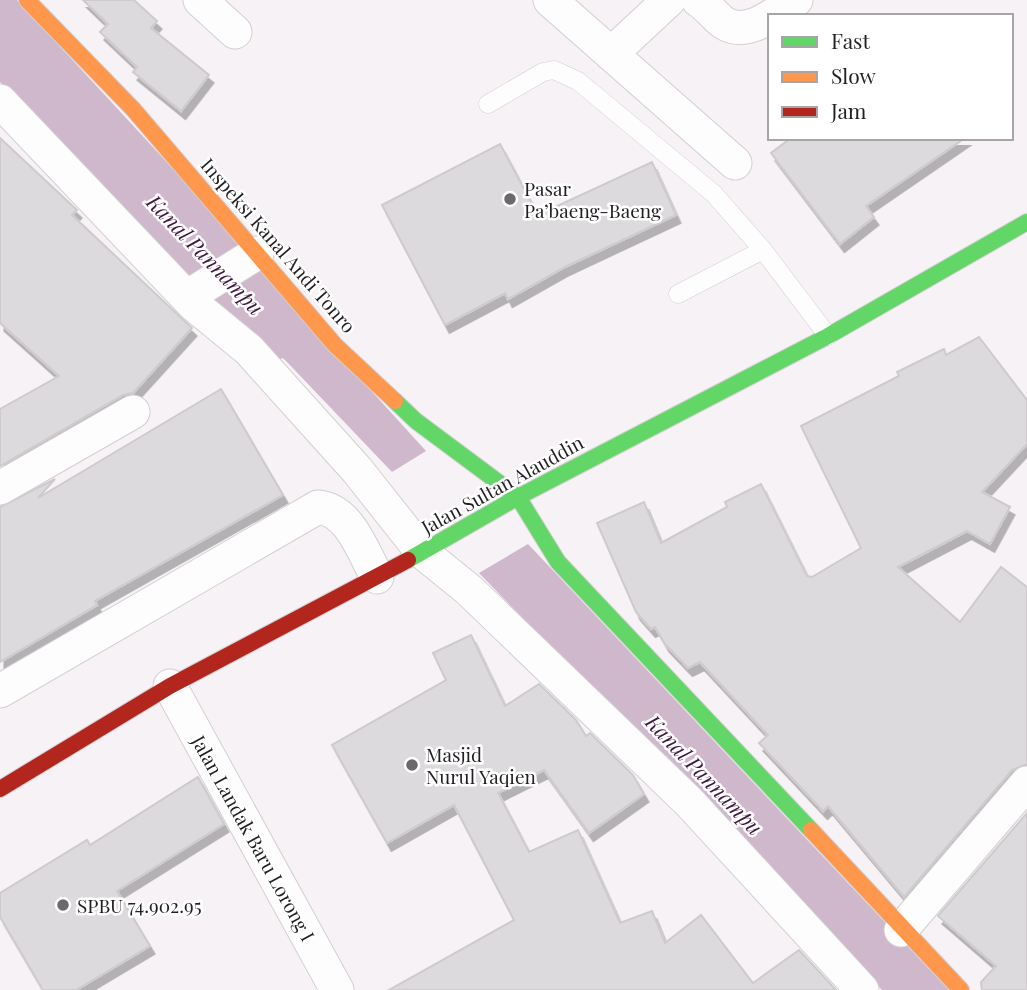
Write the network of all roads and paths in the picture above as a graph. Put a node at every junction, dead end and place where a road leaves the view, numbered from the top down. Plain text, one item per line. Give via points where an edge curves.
1 (27, 0) edge
2 (200, 0) edge
3 (550, 0) edge
4 (669, 0) edge
5 (698, 0) edge
6 (796, 0) edge
7 (772, 14) edge
8 (768, 16) edge
9 (235, 32) dead end
10 (611, 54) junction
11 (0, 101) edge
12 (488, 104) dead end
13 (735, 163) dead end
14 (1027, 222) edge
15 (763, 250) junction
16 (251, 256) junction
17 (196, 292) junction
18 (678, 294) dead end
19 (828, 337) junction
20 (133, 412) dead end
21 (0, 488) edge
22 (518, 497) junction
23 (422, 552) junction
24 (377, 577) junction
25 (170, 686) junction
26 (0, 691) edge
27 (1027, 783) edge
28 (0, 789) edge
29 (901, 930) junction
30 (337, 990) edge
31 (862, 990) edge
32 (961, 990) edge

1 - 16 street, Inspeksi Kanal Andi Tonro via 133,109
2 - 9 street
3 - 10 street
4 - 10 street
5 - 8 street via 737,29
6 - 7 street
10 - 13 street
11 - 17 street
12 - 15 lane via 543,72 565,73 714,194
14 - 19 street, Jalan Sultan Alauddin
15 - 18 lane
15 - 19 lane
16 - 17 street
16 - 22 street, Inspeksi Kanal Andi Tonro via 377,386
17 - 23 street via 357,470
19 - 22 street, Jalan Sultan Alauddin
20 - 21 street
22 - 23 street, Jalan Sultan Alauddin
22 - 29 street, Inspeksi Kanal Andi Tonro via 558,562
23 - 24 street, Jalan Sultan Alauddin
23 - 31 street via 469,590 689,802
24 - 25 street, Jalan Sultan Alauddin
24 - 26 street via 342,517 333,509 318,507
25 - 28 street, Jalan Sultan Alauddin
25 - 30 street, Jalan Landak Baru Lorong I
27 - 29 street
29 - 32 street, Inspeksi Kanal Andi Tonro

